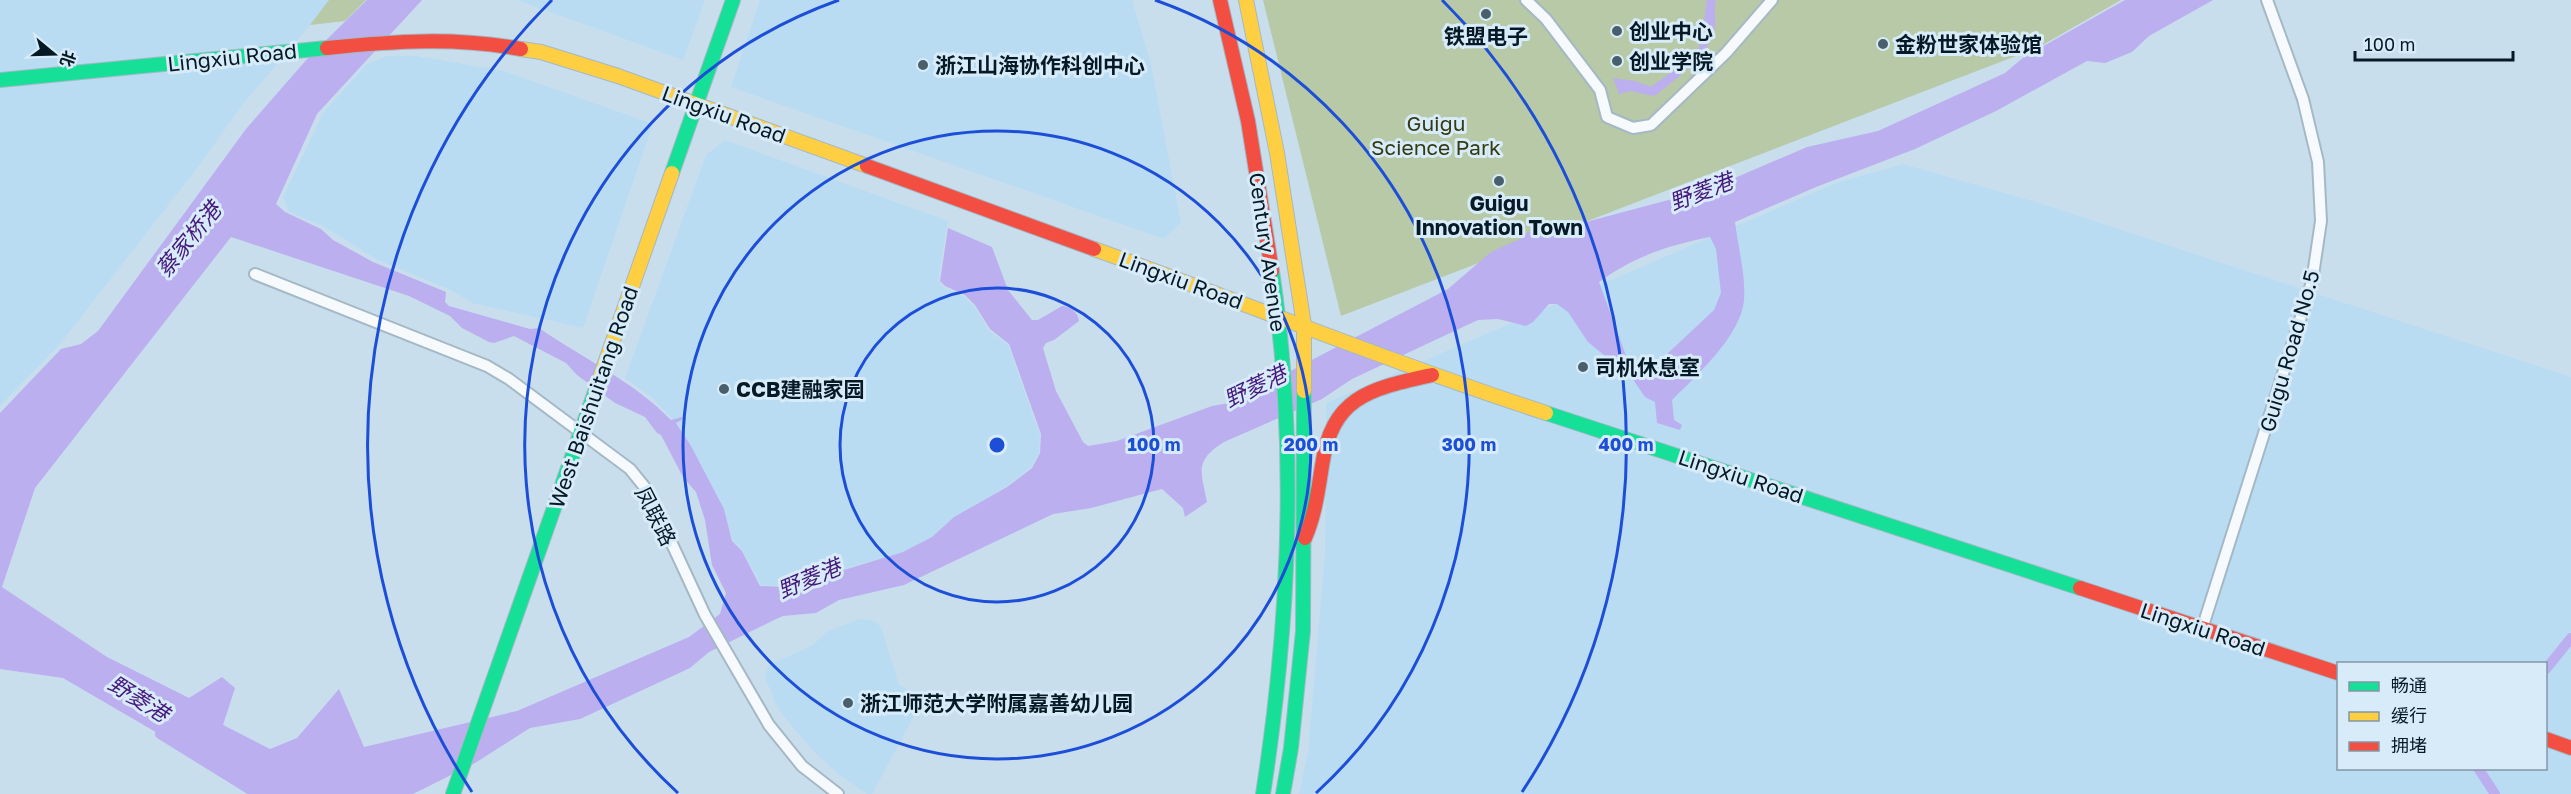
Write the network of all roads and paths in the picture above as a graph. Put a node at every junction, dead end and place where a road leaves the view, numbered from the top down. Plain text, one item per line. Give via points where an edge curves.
1 (733, 0) edge
2 (1220, 0) edge
3 (1246, 0) edge
4 (1526, 0) edge
5 (1772, 0) edge
6 (2267, 0) edge
7 (0, 80) edge
8 (697, 104) junction
9 (255, 274) dead end
10 (1278, 316) junction
11 (1304, 325) junction
12 (1432, 375) junction
13 (580, 433) junction
14 (1305, 538) junction
15 (2202, 629) junction
16 (2337, 673) edge
17 (2547, 740) edge
18 (2571, 748) edge
19 (453, 794) edge
20 (838, 794) edge
21 (1263, 794) edge
22 (1283, 794) edge

1 - 8 street, West Baishuitang Road
2 - 10 street, Century Avenue via 1239,73 1262,195
3 - 11 street, Century Avenue via 1277,153
4 - 5 street via 1546,19 1600,90 1608,117 1633,128 1652,125 1726,53
6 - 15 street, Guigu Road No.5 via 2303,99 2318,162 2321,221 2312,282
7 - 8 street, Lingxiu Road via 402,40 477,41 541,52
8 - 10 street, Lingxiu Road
8 - 13 street, West Baishuitang Road
9 - 13 street, 凤联路 via 487,366
10 - 11 street, Lingxiu Road
10 - 21 street, Century Avenue via 1288,430 1285,592 1274,726
11 - 12 street, Lingxiu Road
11 - 14 street, Century Avenue
12 - 14 street via 1388,384 1357,400 1334,420 1325,448 1315,516
12 - 15 street, Lingxiu Road
13 - 19 street, West Baishuitang Road
13 - 20 street, 凤联路 via 630,469 646,490 726,654 802,766
14 - 22 street, Century Avenue via 1304,631
15 - 16 street, Lingxiu Road
17 - 18 street

